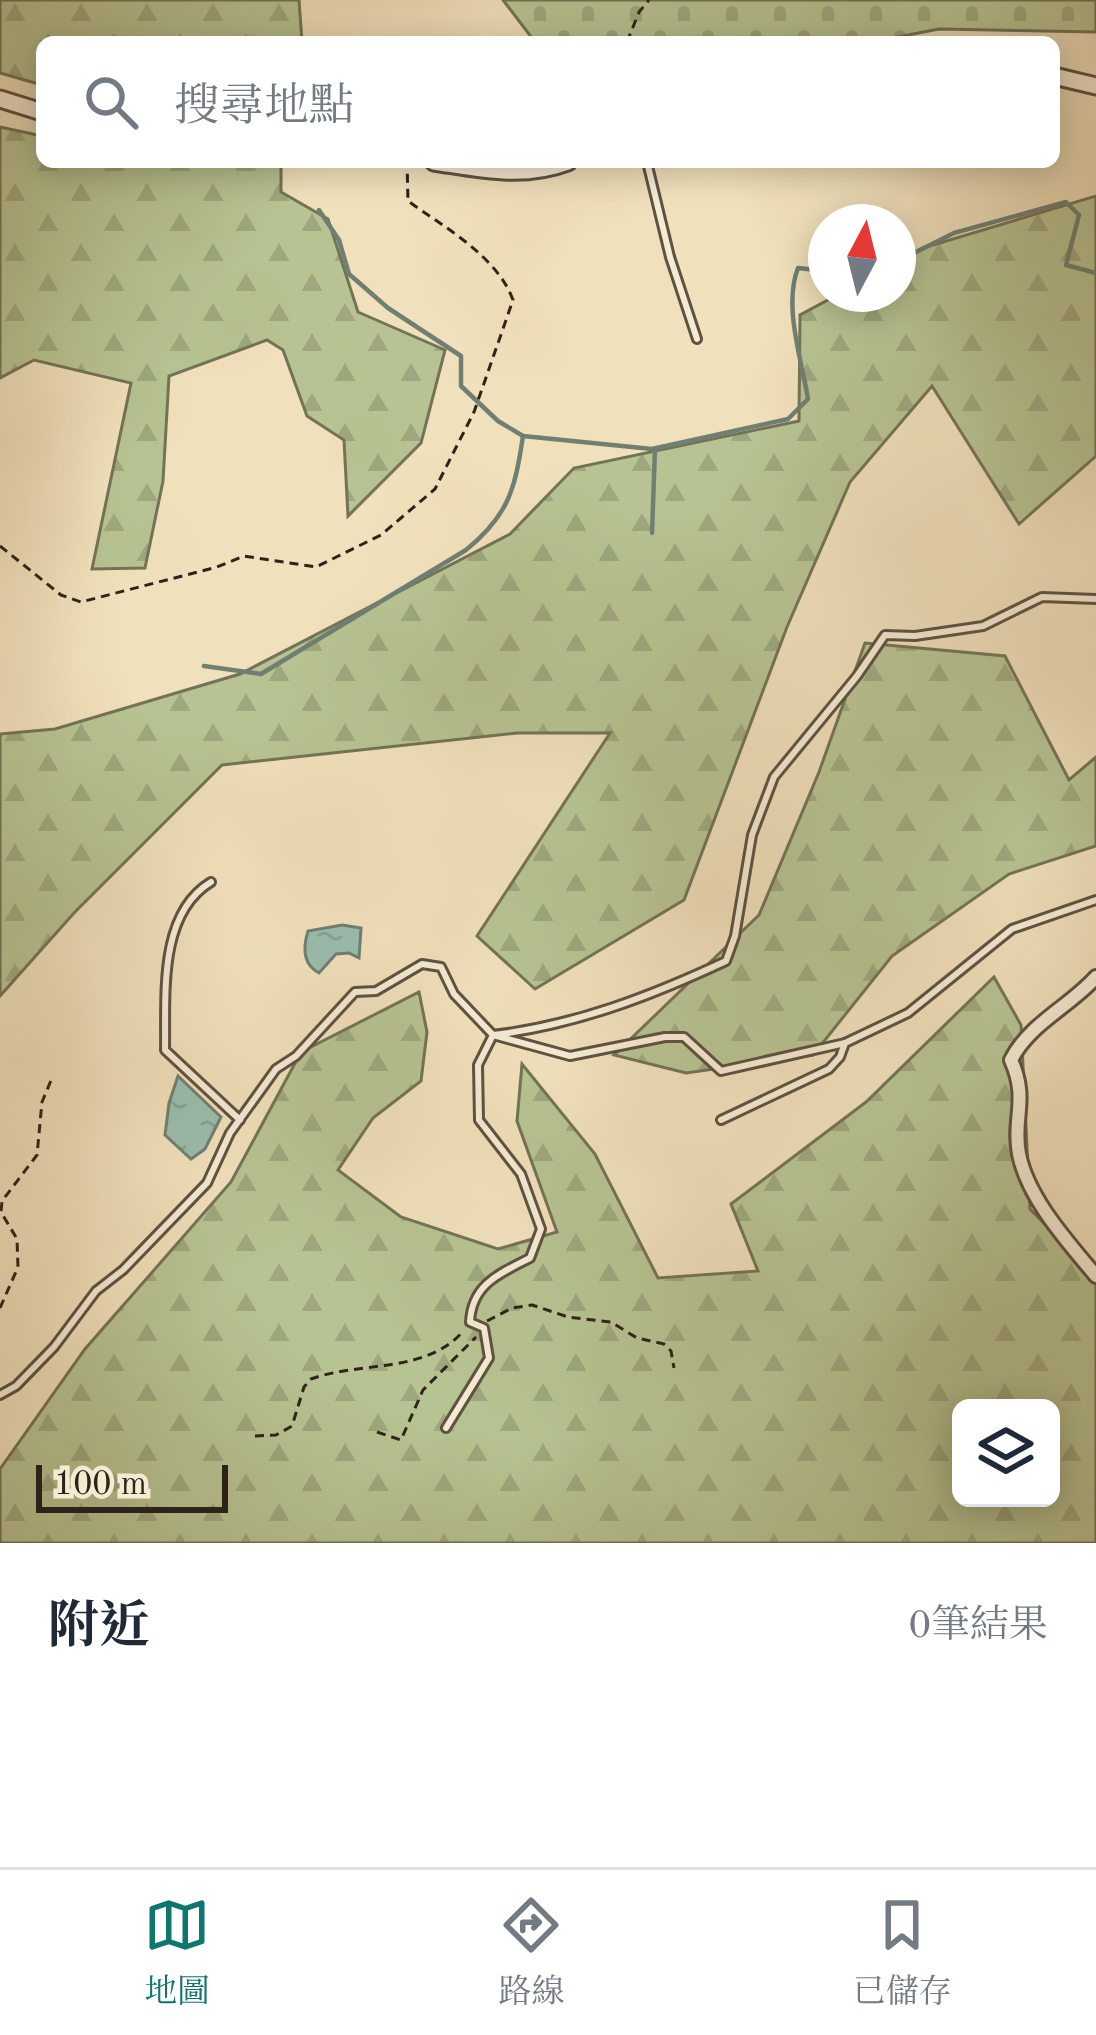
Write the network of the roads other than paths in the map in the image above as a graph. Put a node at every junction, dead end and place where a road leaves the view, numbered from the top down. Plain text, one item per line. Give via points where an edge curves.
1 (1060, 77) edge
2 (1096, 86) edge
3 (0, 99) edge
4 (36, 110) edge
5 (471, 168) edge
6 (551, 168) edge
7 (648, 168) edge
8 (697, 339) dead end
9 (1096, 599) edge
10 (211, 883) dead end
11 (1096, 900) edge
12 (1096, 977) edge
13 (493, 1035) junction
14 (845, 1043) junction
15 (239, 1120) junction
16 (721, 1120) dead end
17 (1096, 1276) edge
18 (0, 1395) edge
19 (446, 1428) dead end

1 - 2 street
3 - 4 street
5 - 6 street
7 - 8 lane
9 - 13 lane via 1042,597 983,626 885,635 774,777 752,835 726,961 582,1018
10 - 15 lane via 191,895 178,918 166,978 165,1050
11 - 14 lane via 1012,929 908,1013
12 - 17 street via 1022,1037 1011,1060 1022,1084 1018,1153
13 - 14 lane via 570,1056 684,1037 721,1071
13 - 15 lane via 454,994 441,967 422,964 376,992 356,992 276,1069
13 - 19 lane via 478,1065 479,1120 521,1174 541,1229 530,1258 494,1276 471,1302 470,1322 484,1328 489,1358
14 - 16 lane via 829,1069
15 - 18 lane via 208,1183

